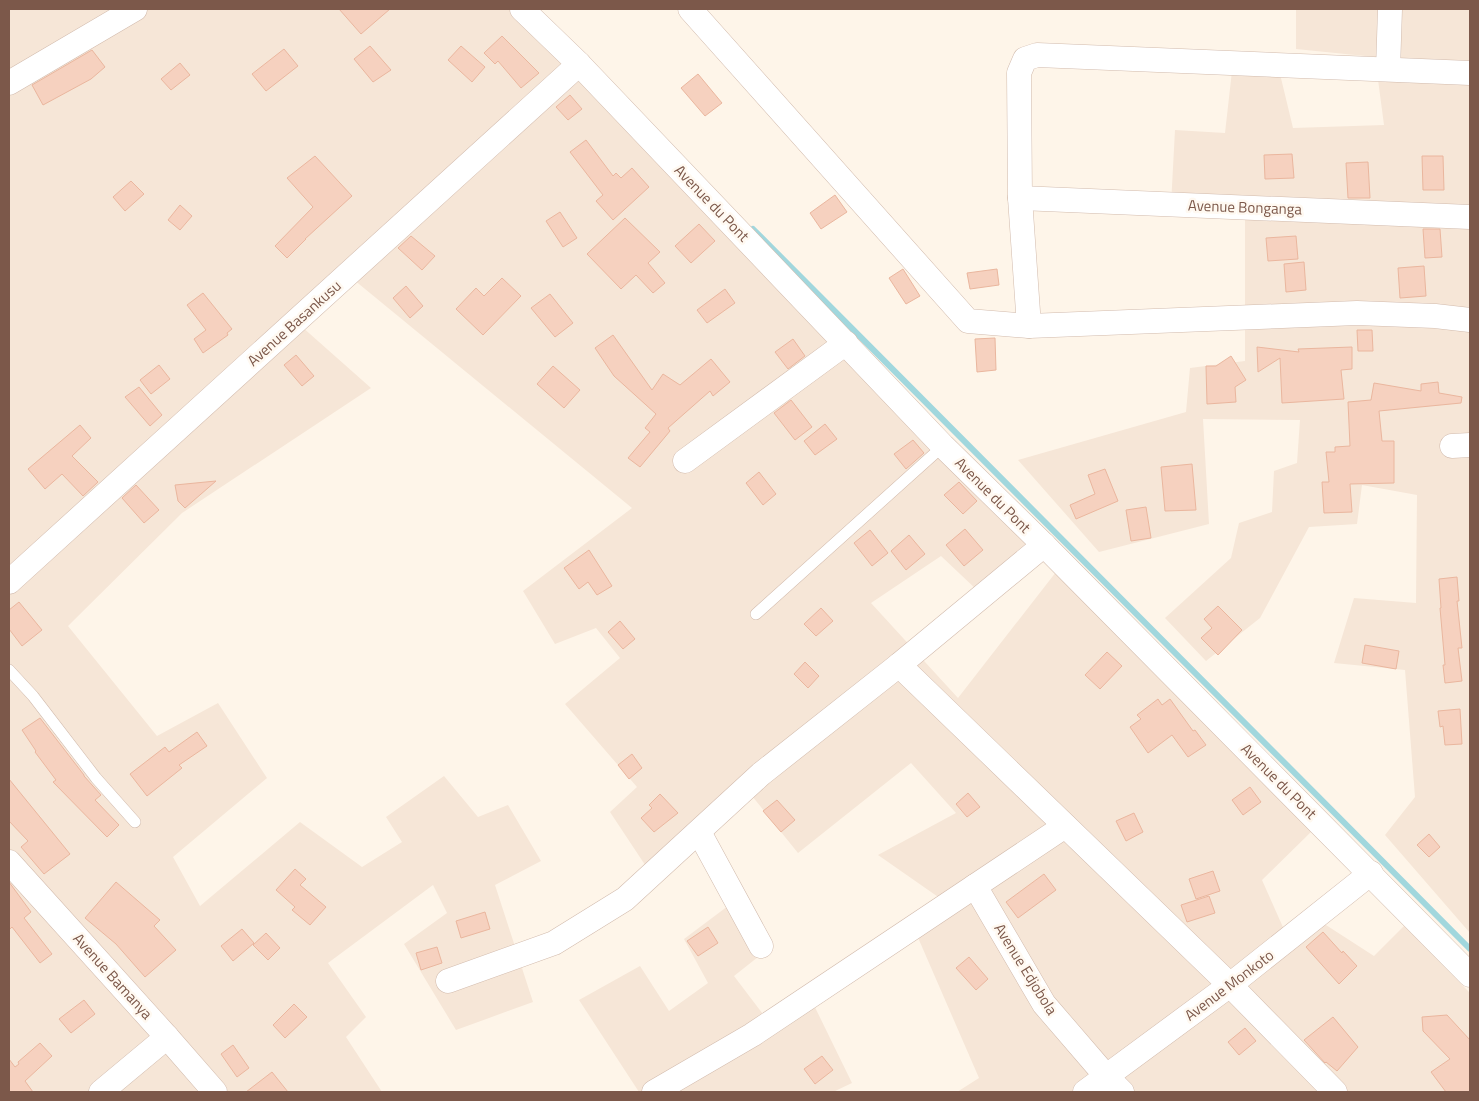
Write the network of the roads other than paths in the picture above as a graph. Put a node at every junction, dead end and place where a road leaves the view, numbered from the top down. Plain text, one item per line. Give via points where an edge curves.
1 (136, 9) edge
2 (522, 9) edge
3 (690, 9) edge
4 (1390, 9) edge
5 (579, 64) junction
6 (1388, 69) junction
7 (1470, 73) edge
8 (9, 83) edge
9 (1020, 198) junction
10 (1470, 217) edge
11 (1470, 320) edge
12 (1030, 326) junction
13 (846, 344) junction
14 (943, 446) junction
15 (685, 461) dead end
16 (1044, 545) junction
17 (9, 582) edge
18 (756, 614) dead end
19 (899, 665) junction
20 (9, 670) edge
21 (135, 822) dead end
22 (1065, 826) junction
23 (698, 832) junction
24 (9, 862) edge
25 (1371, 874) junction
26 (975, 886) junction
27 (761, 946) dead end
28 (1470, 975) edge
29 (448, 981) dead end
30 (1230, 986) junction
31 (167, 1037) junction
32 (1114, 1084) edge
33 (102, 1092) edge
34 (215, 1092) edge
35 (654, 1092) edge
36 (1085, 1092) edge
37 (1335, 1092) edge

1 - 8 street
2 - 5 street, Avenue du Pont
3 - 12 street via 968,321
4 - 6 street
5 - 13 street, Avenue du Pont
5 - 17 street, Avenue Basankusu
6 - 7 street
6 - 9 street via 1037,55 1025,59 1019,73
9 - 10 street, Avenue Bonganga
9 - 12 street
11 - 12 street via 1357,313
13 - 14 street, Avenue du Pont
13 - 15 street
14 - 16 street, Avenue du Pont
14 - 18 lane
16 - 19 street
16 - 25 street, Avenue du Pont
19 - 22 street
19 - 23 street via 761,774
20 - 21 lane
22 - 26 street
22 - 30 street
23 - 27 street
23 - 29 street via 625,899 554,943
24 - 31 street, Avenue Bamanya
25 - 28 street, Avenue du Pont
25 - 30 street, Avenue Monkoto
26 - 32 street, Avenue Edjobola via 1044,1004
26 - 35 street via 752,1035
30 - 32 street, Avenue Monkoto
30 - 37 street
31 - 33 street
31 - 34 street, Avenue Bamanya
32 - 36 street, Avenue Monkoto

